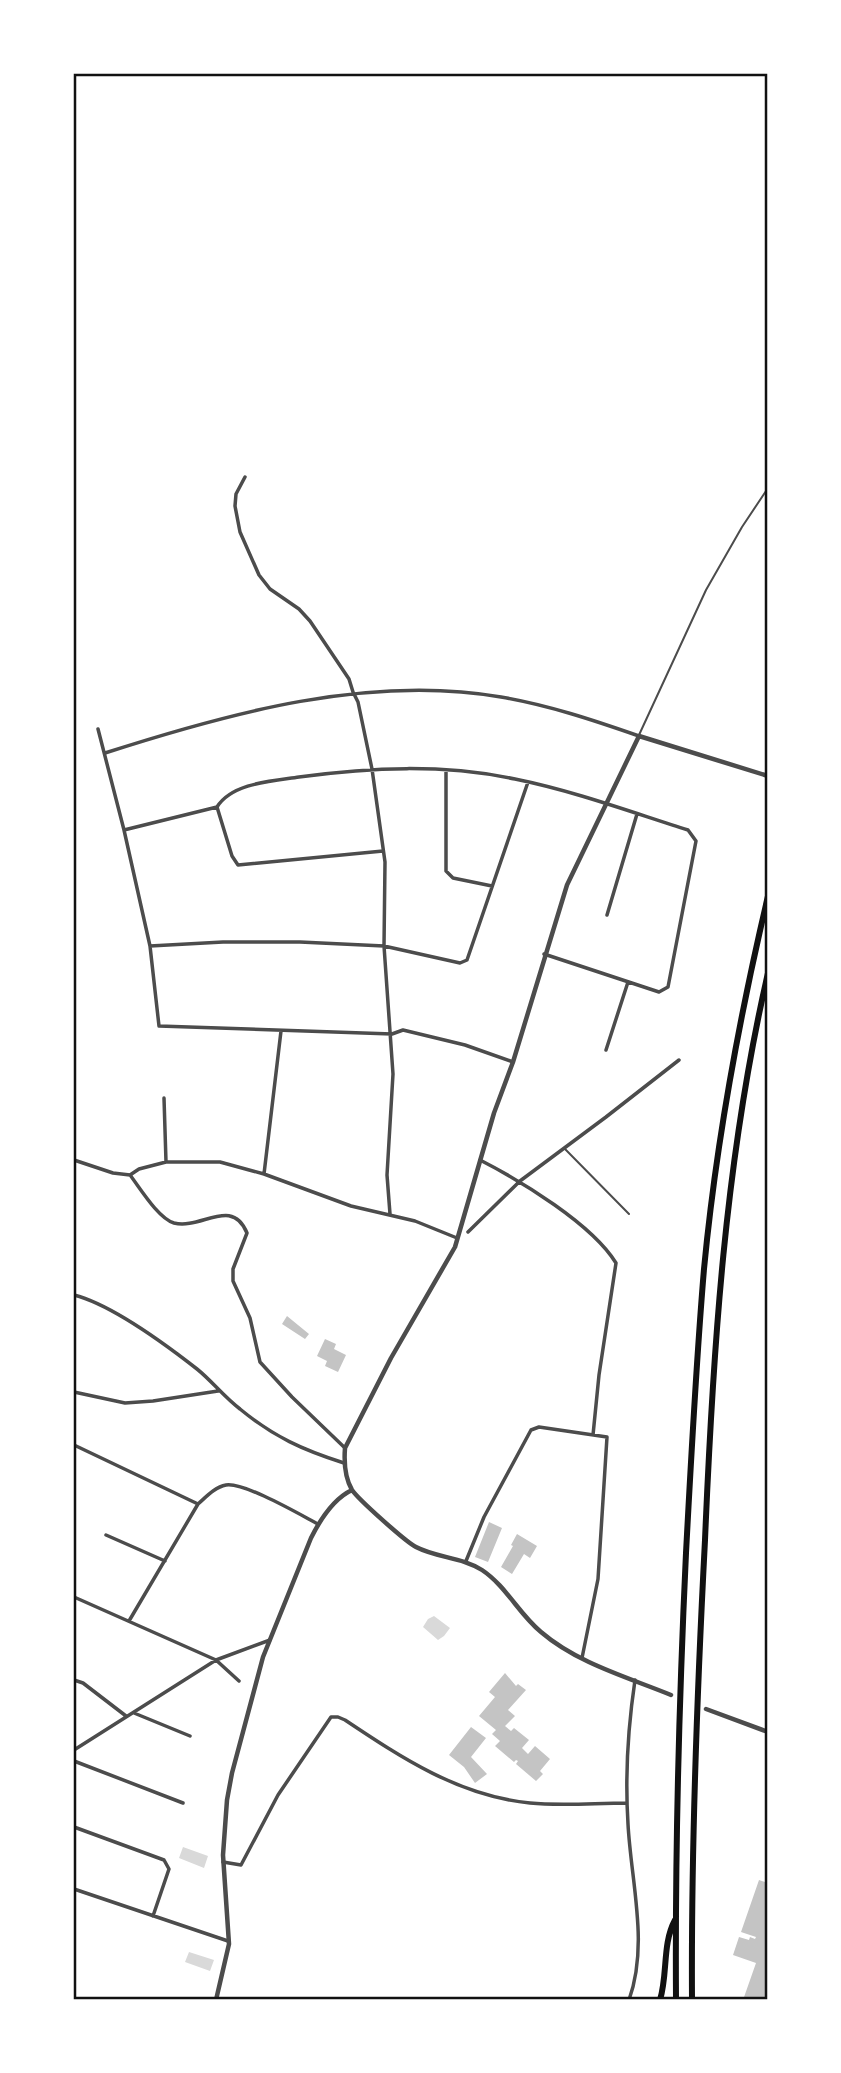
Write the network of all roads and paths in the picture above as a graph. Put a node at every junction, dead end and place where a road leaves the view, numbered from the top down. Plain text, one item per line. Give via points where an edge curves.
1 (245, 477) dead end
2 (768, 488) edge
3 (353, 692) junction
4 (98, 729) dead end
5 (639, 736) junction
6 (104, 754) junction
7 (373, 769) junction
8 (446, 769) junction
9 (768, 776) edge
10 (528, 782) junction
11 (607, 803) junction
12 (217, 807) junction
13 (637, 814) junction
14 (124, 830) junction
15 (384, 850) junction
16 (492, 886) junction
17 (768, 896) edge
18 (607, 915) dead end
19 (150, 946) junction
20 (384, 946) junction
21 (544, 954) junction
22 (768, 973) edge
23 (628, 982) junction
24 (281, 1031) junction
25 (392, 1034) junction
26 (606, 1050) dead end
27 (678, 1060) dead end
28 (513, 1062) junction
29 (164, 1098) dead end
30 (564, 1148) junction
31 (74, 1160) edge
32 (480, 1160) junction
33 (166, 1162) junction
34 (264, 1174) junction
35 (130, 1175) junction
36 (520, 1181) junction
37 (390, 1214) junction
38 (629, 1214) dead end
39 (468, 1232) dead end
40 (457, 1238) junction
41 (74, 1295) edge
42 (218, 1391) junction
43 (74, 1392) edge
44 (593, 1435) junction
45 (74, 1445) edge
46 (345, 1448) junction
47 (344, 1463) junction
48 (352, 1490) junction
49 (198, 1504) junction
50 (318, 1524) junction
51 (106, 1535) dead end
52 (164, 1561) junction
53 (466, 1562) junction
54 (74, 1597) edge
55 (129, 1622) junction
56 (270, 1640) junction
57 (582, 1658) junction
58 (216, 1660) junction
59 (74, 1680) edge
60 (635, 1680) junction
61 (239, 1681) dead end
62 (671, 1695) dead end
63 (706, 1709) dead end
64 (133, 1712) junction
65 (125, 1716) junction
66 (768, 1732) edge
67 (190, 1736) dead end
68 (74, 1750) edge
69 (74, 1761) edge
70 (183, 1803) dead end
71 (627, 1803) junction
72 (74, 1827) edge
73 (223, 1862) junction
74 (74, 1889) edge
75 (153, 1916) junction
76 (676, 1918) junction
77 (228, 1941) junction
78 (216, 2000) edge
79 (629, 2000) edge
80 (660, 2000) edge
81 (676, 2000) edge
82 (692, 2000) edge

1 - 3 street via 235,506 240,532 259,575 310,621
2 - 5 lane via 706,590
3 - 5 street via 429,691 499,697 575,714
3 - 6 street via 233,715
3 - 7 street
4 - 6 street
5 - 9 street
5 - 11 street
6 - 14 street
7 - 8 street
7 - 12 street via 241,788
7 - 15 street
8 - 10 street
8 - 16 street via 446,871 453,878
10 - 11 street
10 - 16 street
11 - 13 street
11 - 21 street via 568,882
12 - 14 street
12 - 15 street via 238,865
13 - 18 street
13 - 23 street via 688,830 696,841 668,987 659,992
14 - 19 street
15 - 20 street
16 - 20 street via 467,960 460,963
17 - 76 highway via 732,1066 705,1267 693,1409 679,1705
19 - 20 street via 223,942
19 - 24 street via 159,1026
20 - 25 street
21 - 23 street
21 - 28 street
22 - 82 highway via 747,1074 729,1203 711,1410 696,1714
23 - 26 street
24 - 25 street
24 - 34 street
25 - 28 street via 403,1030
25 - 37 street
27 - 30 street
28 - 32 street
29 - 33 street
30 - 36 street
30 - 38 lane
31 - 35 street
32 - 36 street
32 - 40 street
33 - 34 street via 220,1162
33 - 35 street
34 - 37 street via 351,1206
35 - 46 street via 164,1219 190,1224 223,1215 234,1216 243,1224 247,1233 233,1281 250,1318 260,1362
36 - 39 street
36 - 44 street via 607,1248 616,1263
37 - 40 street
40 - 46 street via 448,1263 391,1358
41 - 42 street via 104,1306 144,1332 199,1371
42 - 43 street via 125,1403
42 - 47 street via 300,1449
44 - 53 street via 539,1427 531,1430 484,1517
44 - 57 street via 607,1437 598,1579
45 - 49 street
46 - 47 street
47 - 48 street
48 - 50 street via 342,1494
48 - 53 street via 416,1547
49 - 50 street via 225,1485 241,1486
49 - 52 street
50 - 56 street
51 - 52 street
52 - 55 street
53 - 57 street via 494,1580 538,1630
54 - 55 street
55 - 58 street
56 - 58 street
56 - 73 street via 232,1773
57 - 60 street
58 - 61 street
58 - 64 street
59 - 65 street via 83,1682
60 - 62 street
60 - 71 street
63 - 66 street
64 - 65 street
64 - 67 street
65 - 68 street
69 - 70 street
71 - 73 street via 530,1803 475,1791 412,1764 345,1720 331,1717 278,1795 241,1865
71 - 79 street via 640,1955
72 - 75 street via 164,1860 169,1869
73 - 77 street
74 - 75 street
75 - 77 street
76 - 80 highway via 669,1930
76 - 81 highway
77 - 78 street

